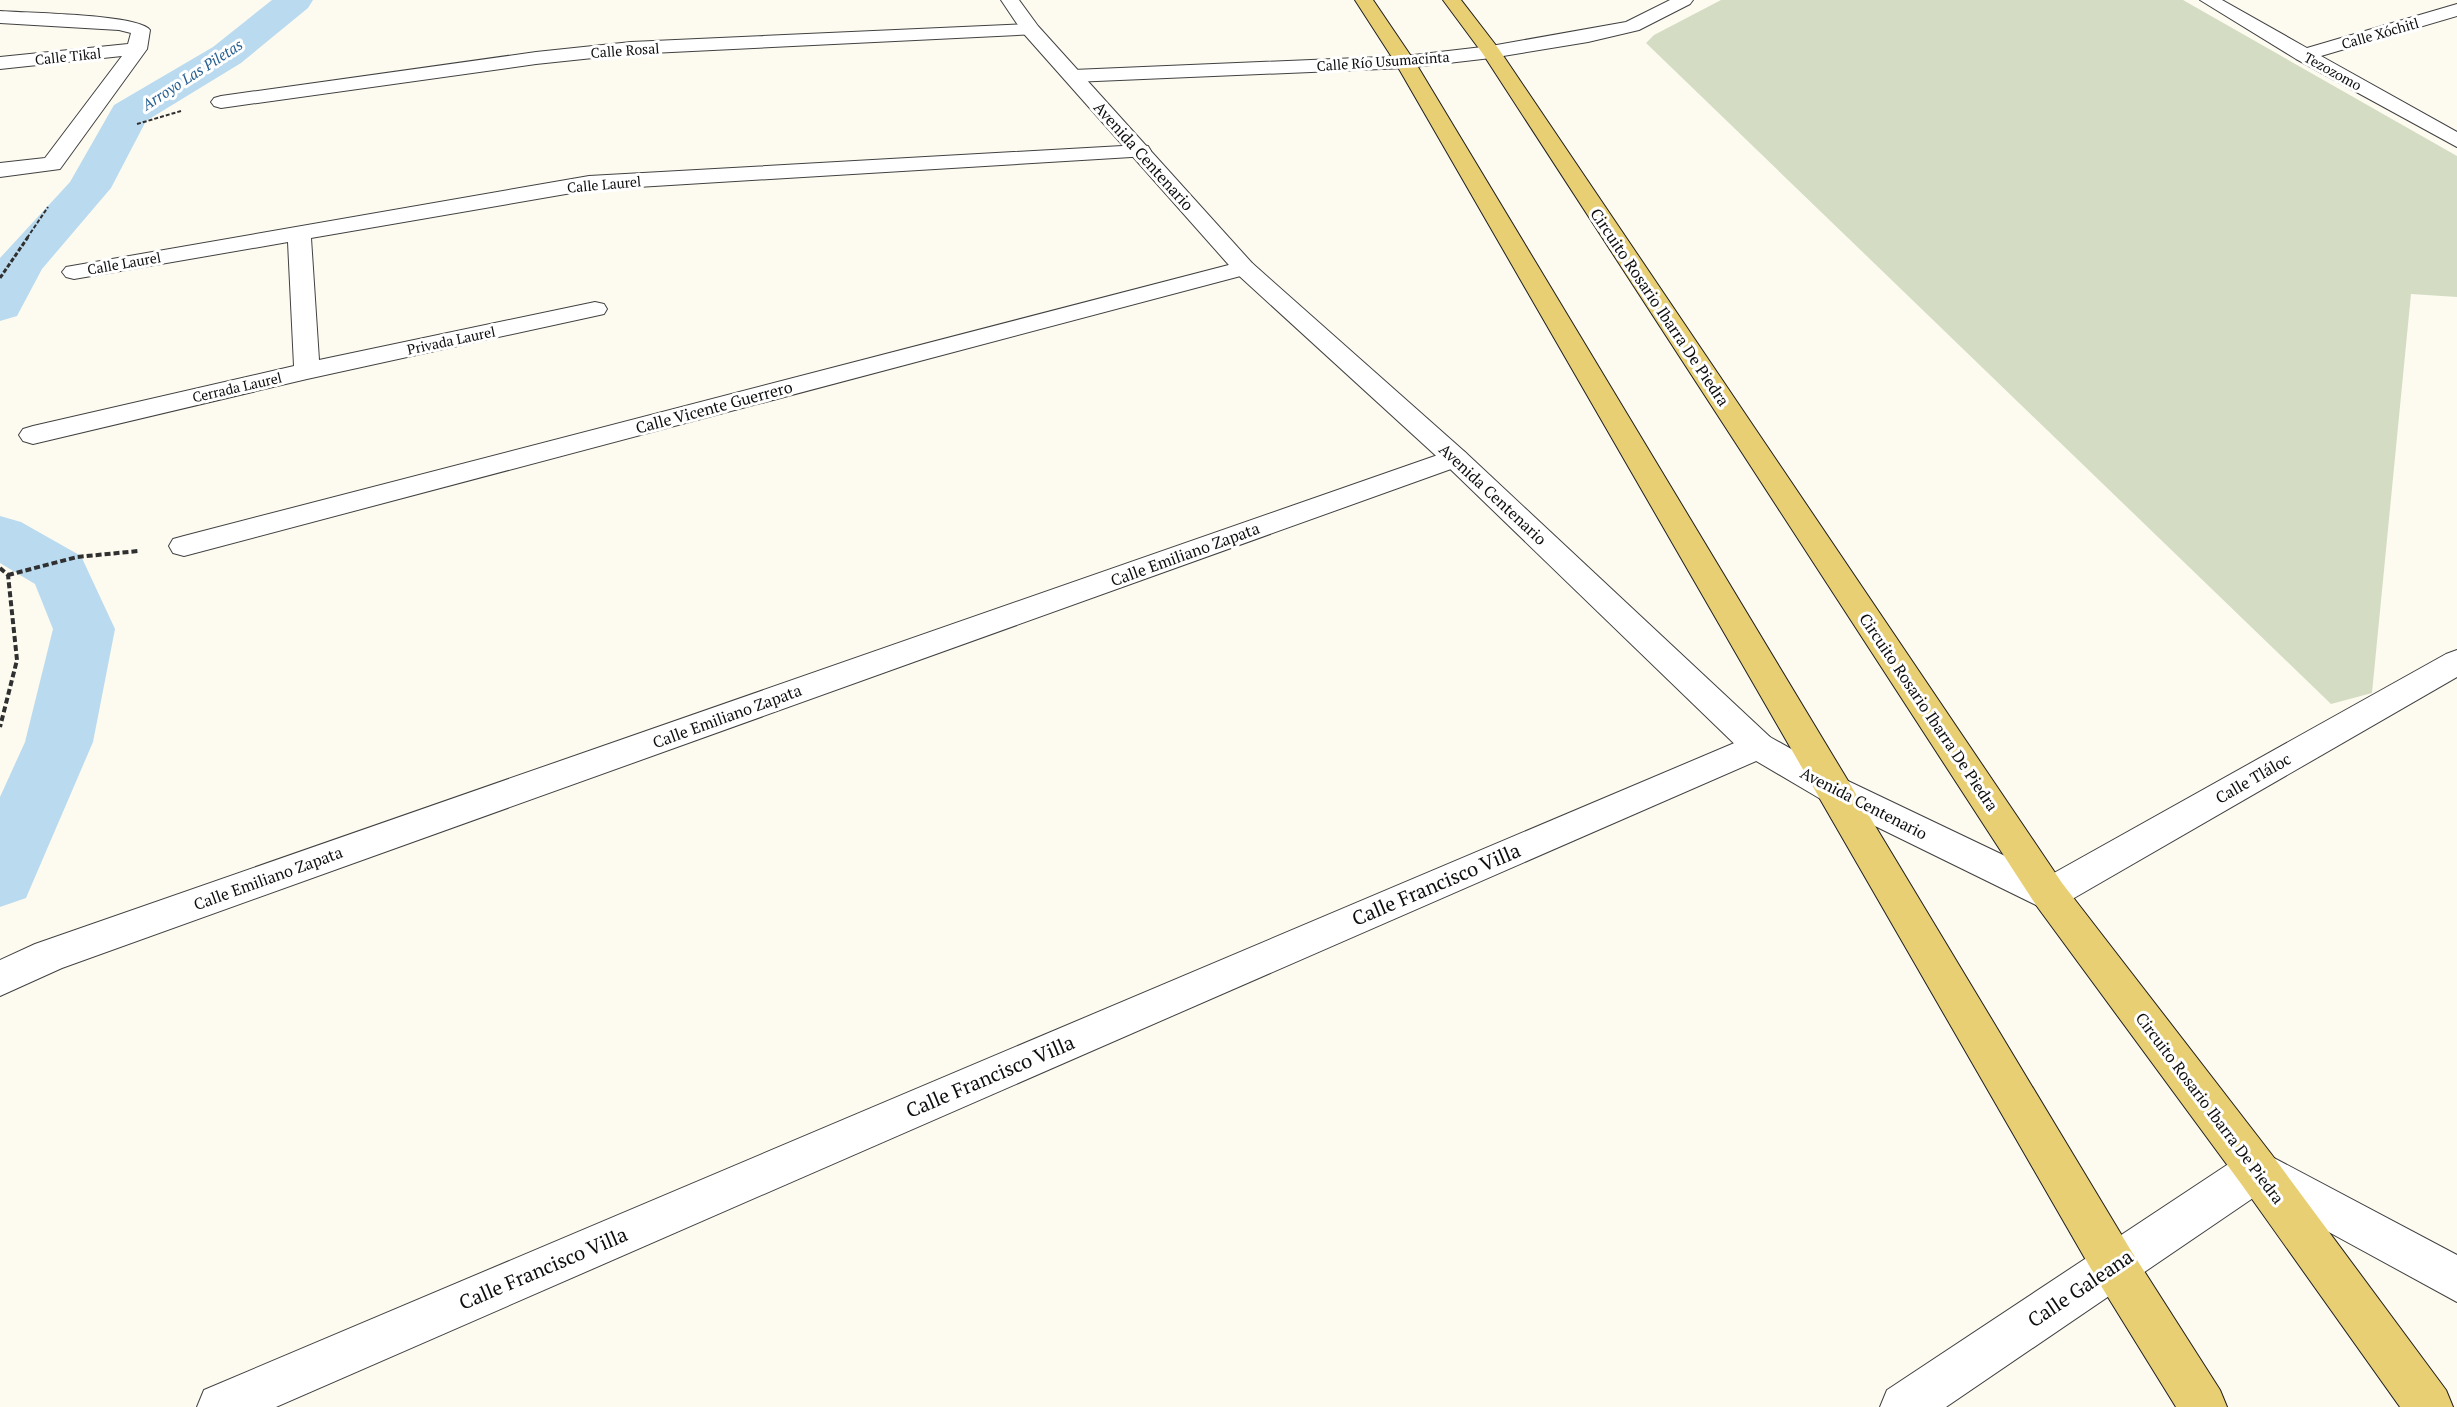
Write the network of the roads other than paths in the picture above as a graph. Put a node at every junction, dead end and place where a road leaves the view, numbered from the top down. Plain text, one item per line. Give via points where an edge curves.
1 (1010, 0) edge
2 (1364, 0) edge
3 (1452, 0) edge
4 (1684, 0) edge
5 (2209, 0) edge
6 (2457, 10) edge
7 (0, 17) edge
8 (1031, 30) junction
9 (137, 49) junction
10 (1491, 52) junction
11 (2304, 55) junction
12 (1405, 62) junction
13 (0, 63) edge
14 (1073, 76) junction
15 (221, 102) dead end
16 (2457, 141) edge
17 (1140, 152) junction
18 (0, 170) edge
19 (299, 232) junction
20 (1244, 268) junction
21 (74, 272) dead end
22 (596, 309) dead end
23 (307, 371) junction
24 (33, 435) dead end
25 (1455, 458) junction
26 (184, 546) road end
27 (2457, 662) edge
28 (1758, 746) junction
29 (1836, 791) junction
30 (2049, 894) junction
31 (0, 979) edge
32 (2257, 1170) junction
33 (2114, 1265) junction
34 (2457, 1280) edge
35 (221, 1407) edge
36 (1904, 1407) edge
37 (2203, 1407) edge
38 (2429, 1407) edge

1 - 8 street, Avenida Centenario
2 - 12 main road
3 - 10 main road, Circuito Rosario Ibarra De Piedra
4 - 10 street, Calle Río Usumacinta via 1632,26
5 - 11 street, Tezozomo
6 - 11 street, Calle Xóchitl
7 - 9 street via 120,24 141,30
8 - 14 street, Avenida Centenario
8 - 15 street, Calle Rosal via 631,48
9 - 13 street, Calle Tikal
9 - 18 street via 52,164
10 - 12 street, Calle Río Usumacinta
10 - 30 main road, Circuito Rosario Ibarra De Piedra
11 - 16 street, Tezozomo
12 - 14 street, Calle Río Usumacinta
12 - 29 main road
14 - 17 street, Avenida Centenario
17 - 19 street, Calle Laurel via 589,183
17 - 20 street, Avenida Centenario
19 - 21 street, Calle Laurel
19 - 23 street
20 - 25 street, Avenida Centenario
20 - 26 street, Calle Vicente Guerrero
22 - 23 street, Privada Laurel
23 - 24 street, Cerrada Laurel
25 - 28 street, Avenida Centenario
25 - 31 street, Calle Emiliano Zapata via 60,952
27 - 30 street, Calle Tláloc
28 - 29 street, Avenida Centenario
28 - 35 street, Calle Francisco Villa
29 - 30 street, Avenida Centenario
29 - 33 main road
30 - 32 main road, Circuito Rosario Ibarra De Piedra
32 - 33 street, Calle Galeana
32 - 34 street
32 - 38 main road, Circuito Rosario Ibarra De Piedra
33 - 36 street, Calle Galeana
33 - 37 main road

